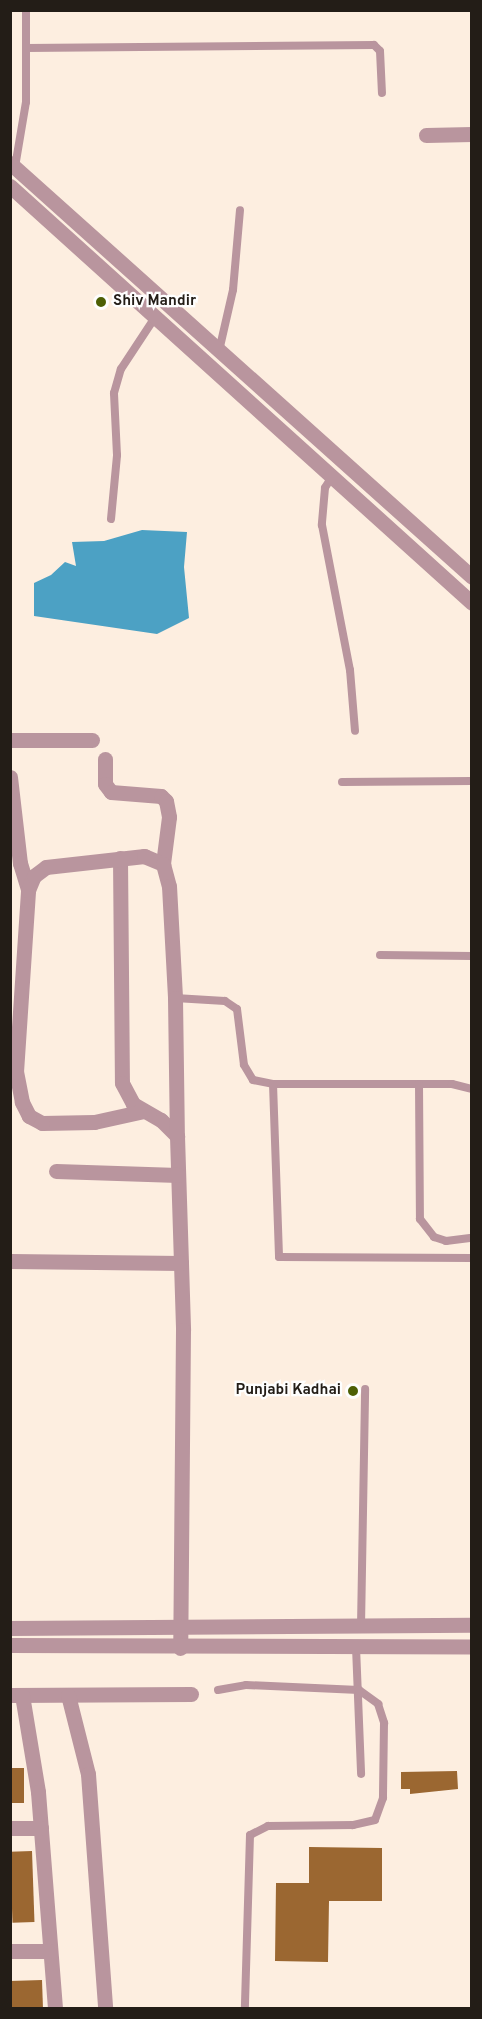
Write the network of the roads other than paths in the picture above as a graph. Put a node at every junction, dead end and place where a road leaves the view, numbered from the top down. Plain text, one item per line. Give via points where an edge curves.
1 (26, 10) edge
2 (26, 48) junction
3 (382, 93) dead end
4 (471, 134) edge
5 (426, 135) dead end
6 (13, 165) edge
7 (10, 186) edge
8 (240, 210) dead end
9 (156, 316) junction
10 (219, 351) junction
11 (333, 475) junction
12 (111, 519) dead end
13 (471, 577) edge
14 (471, 603) edge
15 (355, 731) dead end
16 (92, 740) dead end
17 (10, 741) edge
18 (105, 759) dead end
19 (10, 777) edge
20 (471, 781) edge
21 (342, 782) dead end
22 (120, 858) junction
23 (163, 864) junction
24 (15, 866) edge
25 (28, 890) junction
26 (380, 955) dead end
27 (471, 956) edge
28 (175, 998) junction
29 (15, 1016) edge
30 (273, 1084) junction
31 (419, 1084) junction
32 (471, 1089) edge
33 (144, 1111) junction
34 (177, 1136) junction
35 (56, 1171) dead end
36 (178, 1175) junction
37 (471, 1238) edge
38 (471, 1258) edge
39 (10, 1261) edge
40 (181, 1263) junction
41 (365, 1389) dead end
42 (182, 1626) junction
43 (361, 1626) junction
44 (471, 1626) edge
45 (10, 1628) edge
46 (10, 1646) edge
47 (356, 1647) junction
48 (471, 1647) edge
49 (180, 1648) junction
50 (218, 1690) dead end
51 (359, 1690) junction
52 (191, 1694) dead end
53 (16, 1695) edge
54 (68, 1695) junction
55 (361, 1774) dead end
56 (10, 1828) edge
57 (41, 1828) junction
58 (10, 1951) edge
59 (50, 1951) junction
60 (55, 2008) edge
61 (105, 2008) edge
62 (245, 2008) edge

1 - 2 lane
2 - 3 lane via 374,45 380,51
2 - 6 lane via 24,123
4 - 5 street
6 - 10 street
7 - 9 street
8 - 10 lane via 233,290
9 - 11 street
9 - 12 lane via 121,369 114,393 117,455
10 - 13 street
11 - 14 street
11 - 15 lane via 325,488 322,525 350,670
16 - 17 street
18 - 23 street via 105,784 111,792 161,796 166,801 169,817
19 - 24 street
20 - 21 lane
22 - 23 street via 144,856
22 - 25 street via 46,867 34,876
22 - 33 street via 122,1083 125,1095
23 - 28 street via 169,885
24 - 25 street
25 - 29 street
26 - 27 lane
28 - 30 lane via 225,1001 237,1009 244,1065 253,1080
28 - 34 street
29 - 33 street via 16,1072 29,1116 42,1123 66,1125
30 - 31 lane
30 - 38 lane via 279,1257
31 - 32 lane via 463,1084
31 - 37 lane via 420,1219 434,1237 446,1241
33 - 34 street via 161,1120
34 - 36 street
35 - 36 street
36 - 40 street
39 - 40 street
40 - 42 street
41 - 43 lane
42 - 43 street
42 - 45 street
42 - 49 street
43 - 44 street
46 - 49 street
47 - 48 street
47 - 49 street
47 - 51 lane
50 - 51 lane via 246,1685
51 - 55 lane
51 - 62 lane via 378,1704 384,1723 381,1812 367,1824 268,1826 250,1835
52 - 54 street
53 - 54 street
53 - 57 street
54 - 61 street via 88,1774
56 - 57 street
57 - 59 street
58 - 59 street
59 - 60 street

